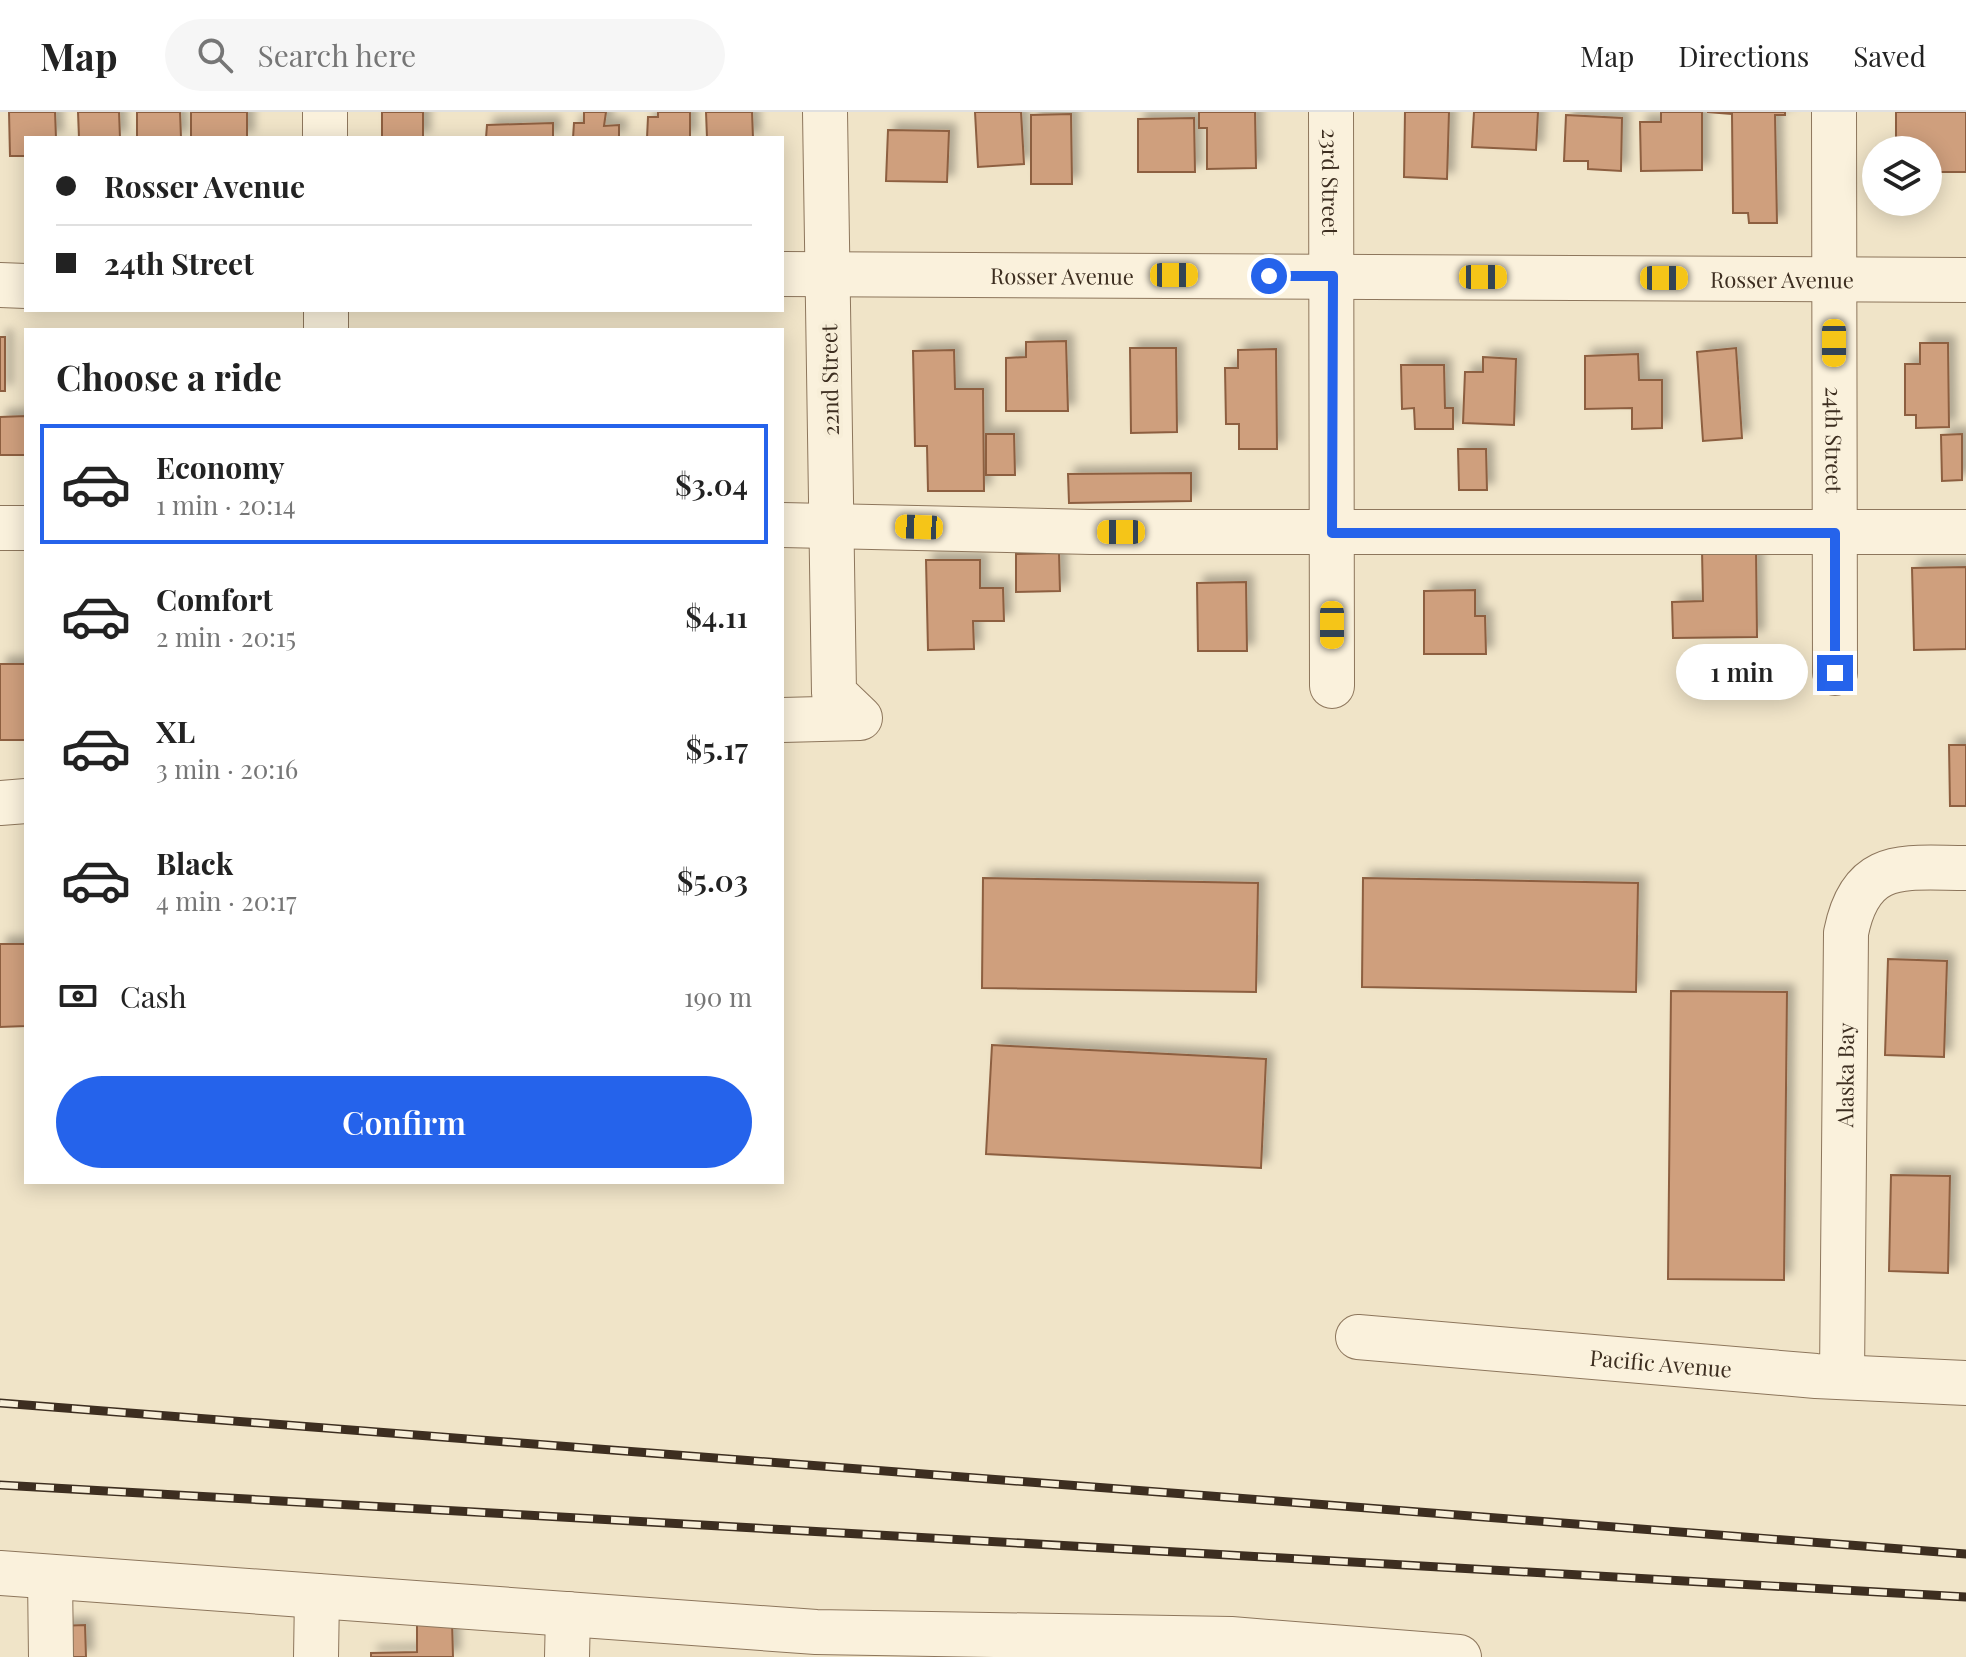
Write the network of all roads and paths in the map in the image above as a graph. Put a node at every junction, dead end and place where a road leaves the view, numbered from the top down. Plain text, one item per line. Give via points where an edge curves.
1 (325, 112) edge
2 (825, 112) edge
3 (1331, 112) edge
4 (1834, 112) edge
5 (325, 136) edge
6 (826, 273) junction
7 (784, 274) edge
8 (1333, 276) junction
9 (1834, 280) junction
10 (1966, 280) edge
11 (0, 285) edge
12 (24, 286) edge
13 (784, 525) edge
14 (833, 525) junction
15 (0, 528) edge
16 (24, 528) edge
17 (1966, 532) edge
18 (1332, 533) junction
19 (1835, 533) junction
20 (1835, 673) dead end
21 (1332, 686) dead end
22 (784, 720) edge
23 (24, 801) edge
24 (0, 803) edge
25 (1966, 868) edge
26 (1358, 1337) dead end
27 (1842, 1377) junction
28 (1966, 1383) edge
29 (0, 1573) edge
30 (50, 1577) junction
31 (317, 1596) junction
32 (568, 1614) junction
33 (816, 1644) edge
34 (1074, 1646) edge
35 (1330, 1653) edge
36 (51, 1657) edge
37 (316, 1657) edge
38 (567, 1657) edge
39 (1459, 1657) edge

1 - 5 street
2 - 6 street, 22nd Street
3 - 8 street, 23rd Street
4 - 9 street, 24th Street
6 - 7 street, Rosser Avenue
6 - 8 street, Rosser Avenue
6 - 14 street, 22nd Street
8 - 9 street, Rosser Avenue
8 - 18 street, 23rd Street
9 - 10 street, Rosser Avenue
9 - 19 street, 24th Street
11 - 12 street
13 - 14 street
14 - 18 street
14 - 22 street, 22nd Street via 834,693 860,718
15 - 16 street
17 - 19 street
18 - 19 street
18 - 21 street, 23rd Street
19 - 20 street, 24th Street
23 - 24 street
25 - 27 street, Alaska Bay via 1887,870 1865,884 1852,905 1846,933
26 - 27 street, Pacific Avenue
27 - 28 street, Pacific Avenue
29 - 30 street
30 - 31 street
30 - 36 street
31 - 32 street
31 - 37 street
32 - 33 street
32 - 38 street
33 - 34 street
34 - 35 street via 1231,1639
35 - 39 street

